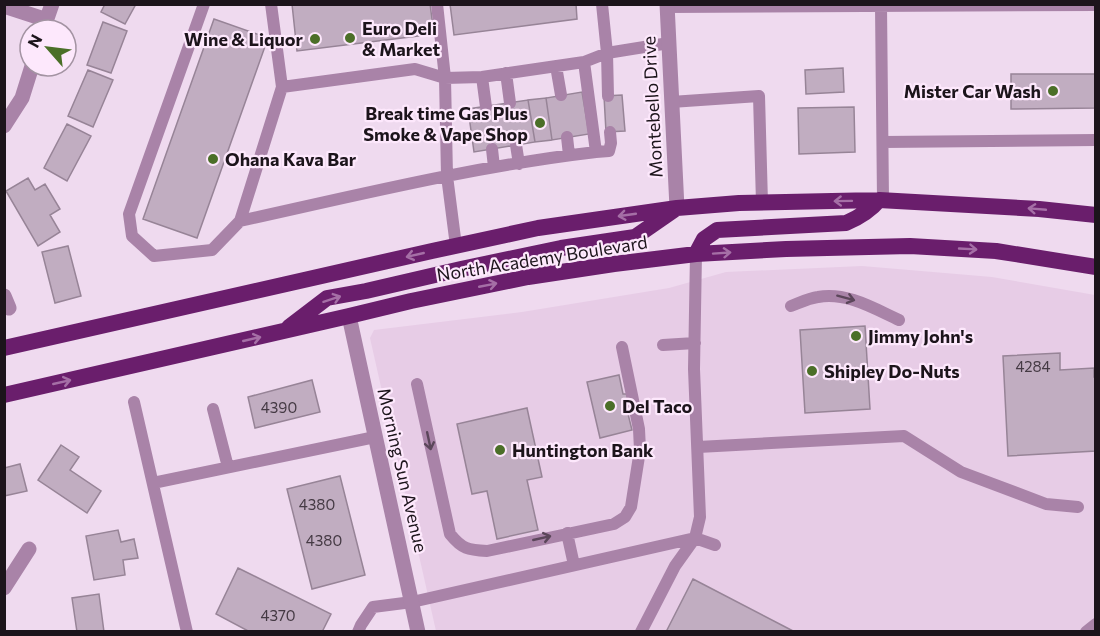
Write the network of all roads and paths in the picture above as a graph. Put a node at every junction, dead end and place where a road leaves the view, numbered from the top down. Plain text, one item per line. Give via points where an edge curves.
1 (204, 4) edge
2 (271, 4) edge
3 (437, 4) edge
4 (602, 4) edge
5 (1095, 5) edge
6 (4, 6) edge
7 (667, 6) edge
8 (732, 6) edge
9 (881, 6) junction
10 (30, 18) edge
11 (669, 43) junction
12 (607, 53) junction
13 (584, 62) junction
14 (556, 66) junction
15 (506, 73) junction
16 (482, 76) junction
17 (28, 78) edge
18 (445, 78) junction
19 (282, 87) junction
20 (561, 95) dead end
21 (608, 96) dead end
22 (671, 102) junction
23 (510, 103) dead end
24 (486, 107) dead end
25 (4, 126) edge
26 (610, 132) dead end
27 (567, 137) dead end
28 (1095, 140) edge
29 (883, 142) junction
30 (516, 145) dead end
31 (492, 149) dead end
32 (596, 152) junction
33 (569, 155) junction
34 (519, 164) junction
35 (494, 167) junction
36 (447, 176) junction
37 (881, 200) junction
38 (762, 203) junction
39 (677, 208) junction
40 (1095, 215) edge
41 (240, 221) junction
42 (456, 246) junction
43 (696, 254) junction
44 (1095, 267) edge
45 (790, 306) dead end
46 (349, 316) junction
47 (899, 320) dead end
48 (284, 331) junction
49 (695, 343) junction
50 (663, 345) dead end
51 (622, 347) dead end
52 (4, 348) edge
53 (417, 384) dead end
54 (4, 395) edge
55 (134, 402) dead end
56 (213, 408) dead end
57 (375, 437) junction
58 (698, 447) junction
59 (228, 467) junction
60 (153, 483) junction
61 (1078, 507) dead end
62 (567, 533) junction
63 (695, 538) junction
64 (715, 545) dead end
65 (29, 549) dead end
66 (574, 565) junction
67 (4, 588) edge
68 (412, 602) junction
69 (1095, 624) edge
70 (187, 632) edge
71 (358, 632) edge
72 (418, 632) edge
73 (641, 632) edge
74 (1086, 632) edge

1 - 41 lane via 129,214 132,236 154,256 212,250
2 - 19 lane
3 - 18 lane
4 - 12 lane
5 - 9 lane
6 - 10 street
7 - 8 lane
7 - 11 street, Montebello Drive
8 - 9 lane
9 - 29 lane
11 - 12 lane
11 - 22 street, Montebello Drive
12 - 13 lane
12 - 21 lane
13 - 14 lane
13 - 32 lane
14 - 15 lane
14 - 20 lane
15 - 16 lane
15 - 23 lane
16 - 18 lane
16 - 24 lane
17 - 25 street via 22,98
18 - 19 lane via 416,69
18 - 36 lane
19 - 41 lane
22 - 38 lane via 759,96
22 - 39 street, Montebello Drive
26 - 32 lane via 609,151
27 - 33 lane
28 - 29 lane
29 - 37 lane
30 - 34 lane
31 - 35 lane
32 - 33 lane
33 - 34 lane
34 - 35 lane
35 - 36 lane
36 - 41 lane
36 - 42 lane
37 -> 38 highway, North Academy Boulevard
40 -> 37 highway, North Academy Boulevard
37 - 43 highway via 846,223 717,230 704,239
38 - 39 highway, North Academy Boulevard
39 -> 42 highway, North Academy Boulevard via 538,228
48 -> 39 highway via 327,298 561,248 635,237
42 -> 52 highway, North Academy Boulevard
43 -> 44 highway, North Academy Boulevard via 910,246 996,251
46 -> 43 highway, North Academy Boulevard via 528,277
43 - 49 lane
45 -> 47 lane via 840,295
46 - 48 highway, North Academy Boulevard
46 - 57 street, Morning Sun Avenue
54 -> 48 highway, North Academy Boulevard
49 - 50 lane
49 - 58 lane
51 - 62 lane via 639,429 640,450 631,507 626,517 614,524
53 -> 62 lane via 450,534 459,545 487,551
55 - 60 lane
56 - 59 lane
57 - 59 lane
57 - 68 street, Morning Sun Avenue
58 - 61 lane via 904,436 961,472 1046,504
58 - 63 lane via 700,517
59 - 60 lane
60 - 70 lane
62 - 66 lane
63 - 64 lane
63 - 66 lane
63 - 73 lane via 675,566
65 - 67 street
66 - 68 lane
68 - 71 lane via 373,607
68 - 72 street, Morning Sun Avenue
69 - 74 lane

